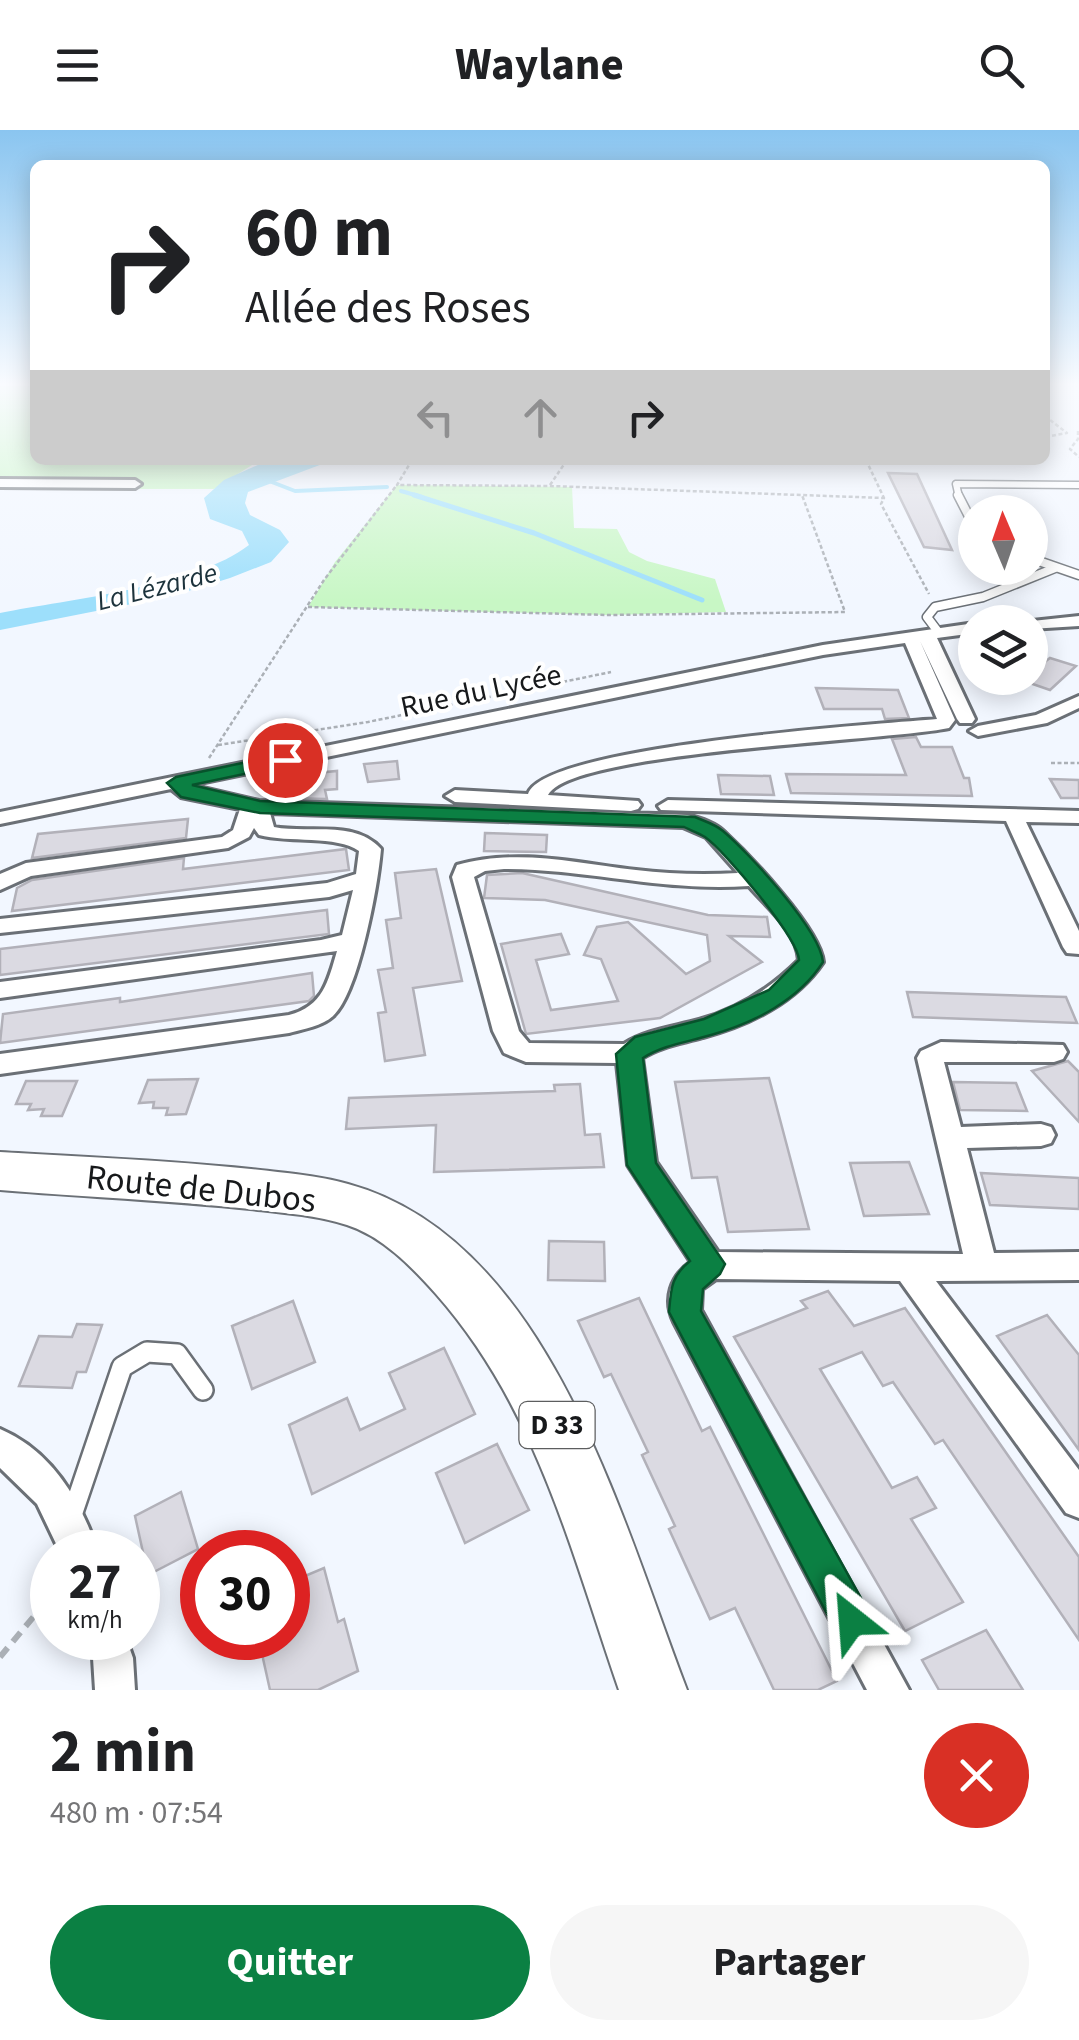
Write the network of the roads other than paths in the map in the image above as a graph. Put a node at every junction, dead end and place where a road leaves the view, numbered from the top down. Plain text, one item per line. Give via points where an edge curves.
1 (0, 482) edge
2 (135, 484) dead end
3 (1079, 485) edge
4 (958, 495) edge
5 (1048, 566) edge
6 (1054, 568) junction
7 (1079, 575) edge
8 (1079, 621) edge
9 (1048, 623) edge
10 (958, 630) edge
11 (925, 634) junction
12 (1079, 701) edge
13 (959, 724) junction
14 (176, 783) junction
15 (455, 796) dead end
16 (536, 802) junction
17 (256, 806) junction
18 (1013, 815) junction
19 (1079, 817) edge
20 (0, 818) edge
21 (366, 878) junction
22 (754, 879) junction
23 (0, 884) edge
24 (0, 926) edge
25 (350, 940) junction
26 (1075, 946) dead end
27 (0, 990) edge
28 (1054, 1052) dead end
29 (629, 1054) junction
30 (0, 1064) edge
31 (1041, 1135) dead end
32 (949, 1138) junction
33 (0, 1170) edge
34 (710, 1264) junction
35 (1079, 1266) edge
36 (982, 1267) junction
37 (908, 1268) junction
38 (202, 1390) dead end
39 (0, 1447) edge
40 (1079, 1500) edge
41 (71, 1530) edge
42 (76, 1530) edge
43 (113, 1660) edge
44 (115, 1690) edge
45 (653, 1690) edge
46 (889, 1690) edge

1 - 2 street
3 - 4 lane via 956,484
5 - 6 lane
6 - 7 lane
6 - 11 lane via 983,597 935,607
8 - 9 street
10 - 11 street, Rue du Lycée
11 - 13 street
11 - 14 street, Rue du Lycée via 648,684
12 - 13 street via 1008,726
13 - 16 street via 780,736 658,754 549,782
14 - 17 street via 188,793
14 - 20 street, Rue du Lycée
15 - 16 street
16 - 18 street
17 - 21 street via 266,832 363,841 370,849
17 - 22 street via 687,821 714,833
17 - 23 street via 242,833 228,842 26,870
18 - 19 street
18 - 26 street
21 - 24 street via 329,890
21 - 25 street
22 - 29 street via 790,918 812,962 778,996
22 - 29 street via 638,878 510,864 465,870 513,1046 526,1052
25 - 27 street
25 - 30 street via 334,996 313,1018
28 - 32 street via 934,1054 931,1066
29 - 34 street via 642,1165
31 - 32 street
32 - 36 street
33 - 45 main road, Route de Dubos / D 33 via 312,1196 376,1215 424,1248 478,1298 522,1358 556,1422
34 - 37 street
34 - 46 street via 688,1282 685,1312
35 - 36 street
36 - 37 street
37 - 40 street
38 - 42 lane via 177,1354 153,1349 122,1367
39 - 41 street via 31,1466
43 - 44 street

